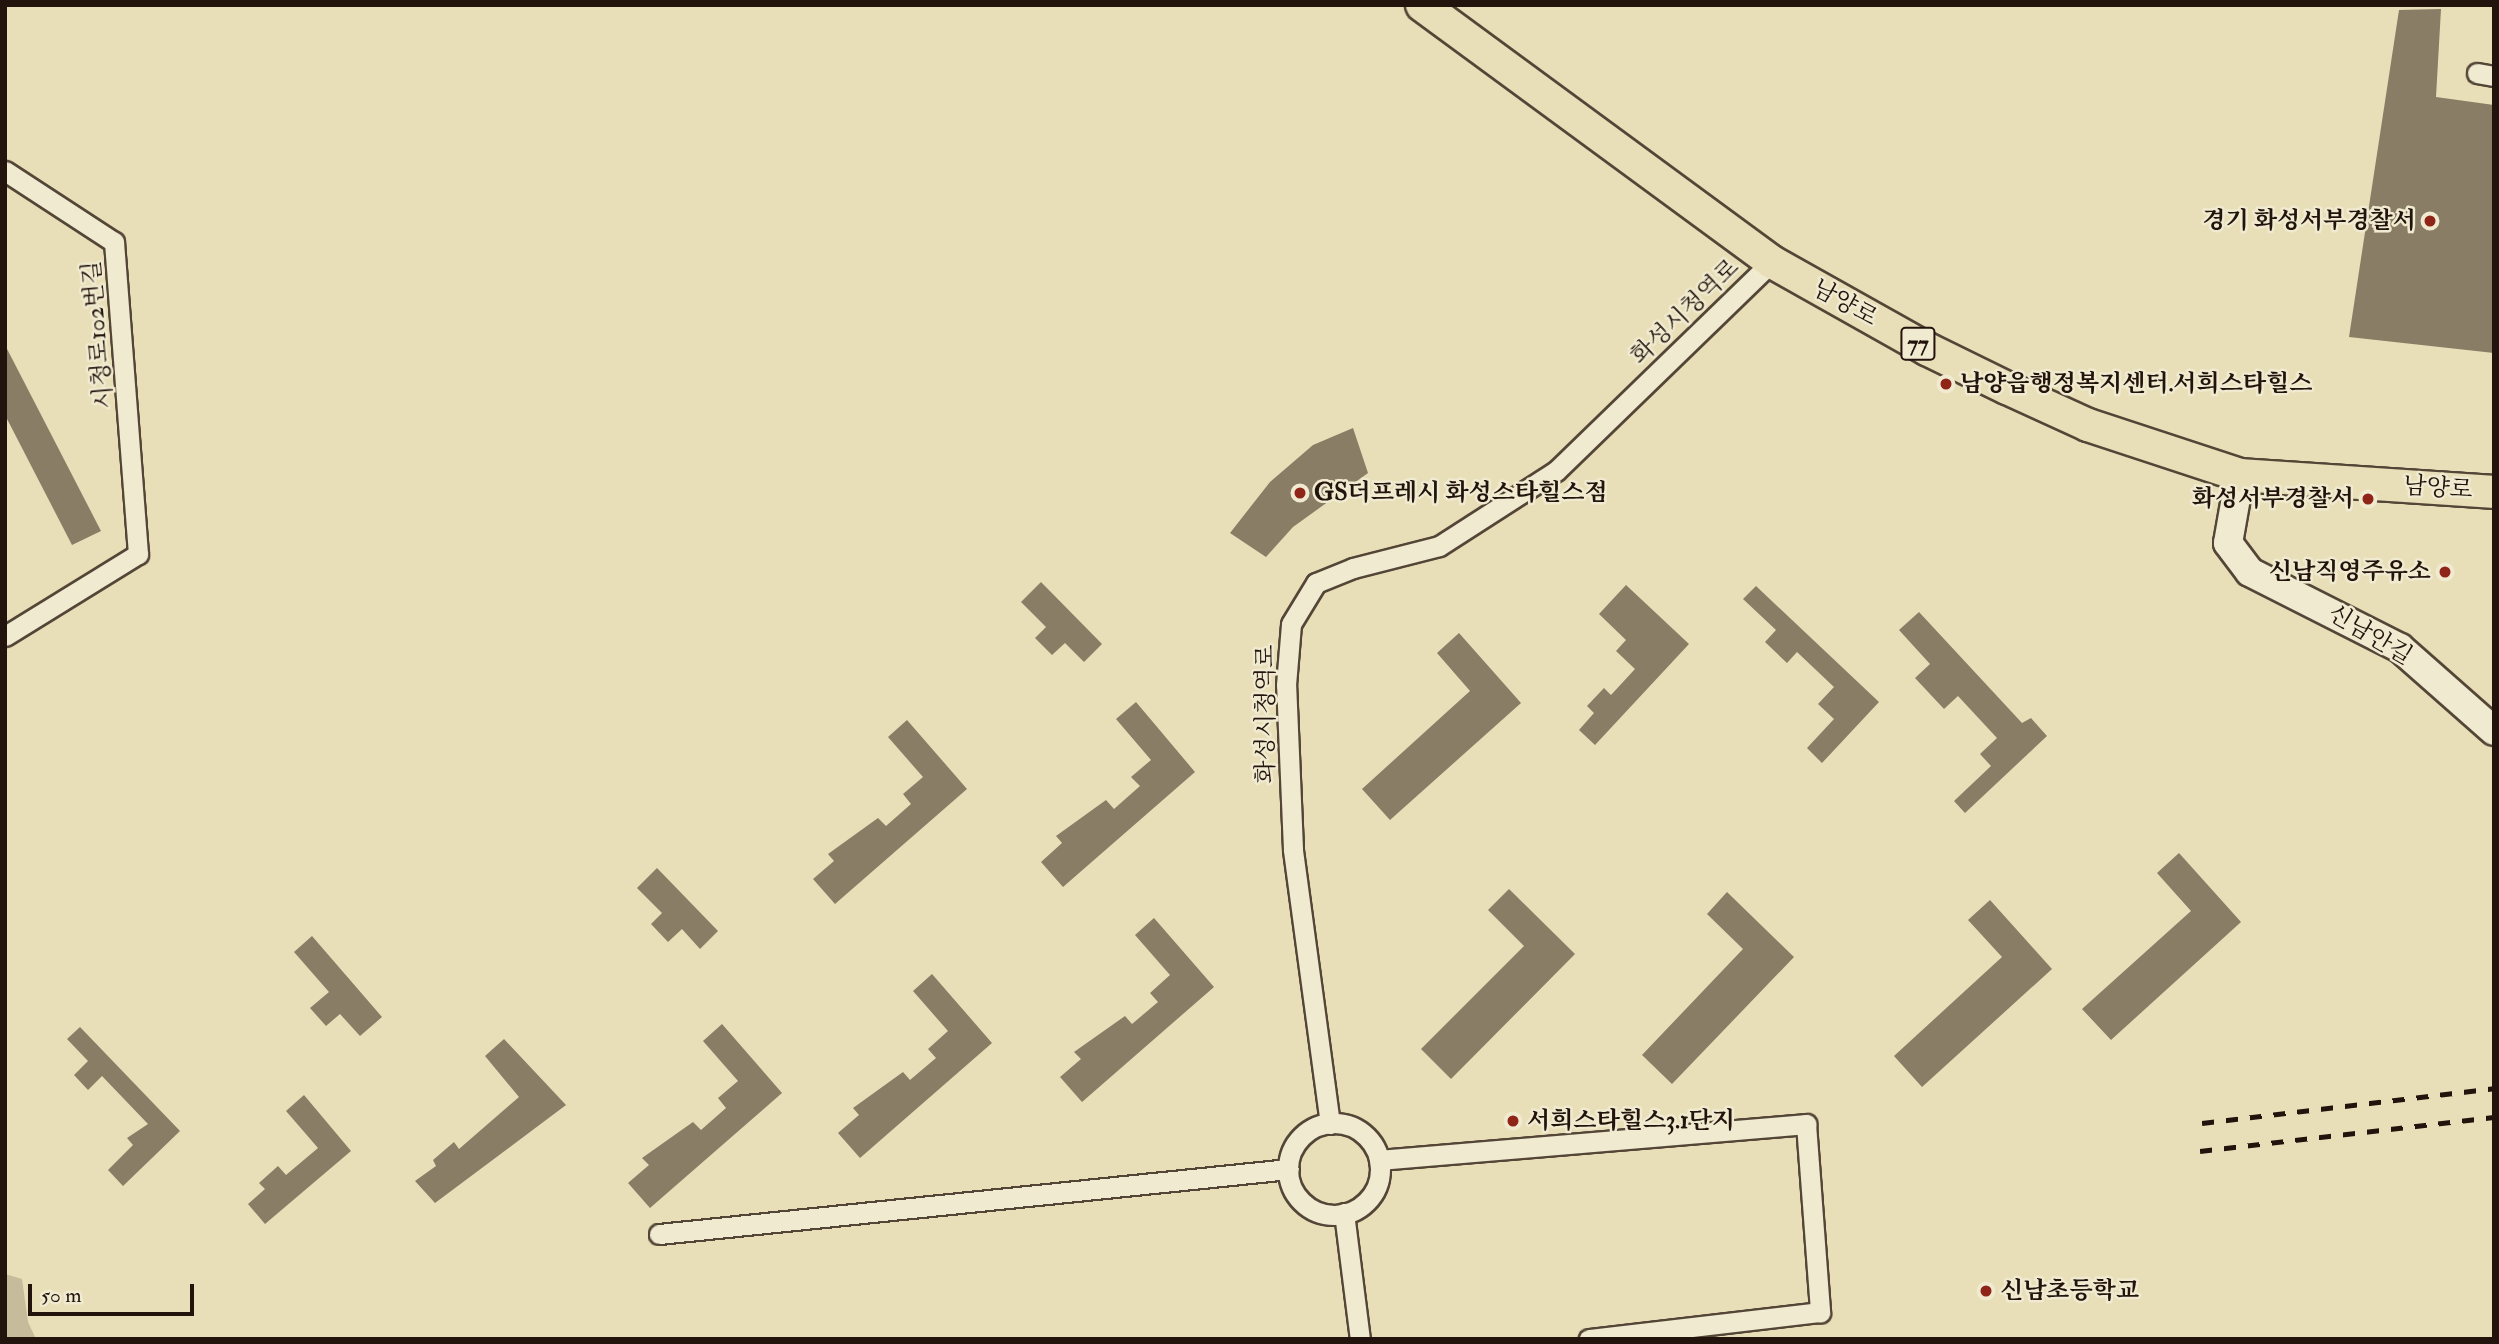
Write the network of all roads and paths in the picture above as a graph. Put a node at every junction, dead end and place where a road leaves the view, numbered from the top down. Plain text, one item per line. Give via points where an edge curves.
1 (1422, 5) edge
2 (5, 171) edge
3 (1772, 262) junction
4 (2239, 475) junction
5 (2494, 492) edge
6 (5, 636) edge
7 (2494, 731) edge
8 (1330, 1124) junction
9 (1379, 1160) junction
10 (1289, 1169) junction
11 (1344, 1213) junction
12 (659, 1234) dead end
13 (1360, 1339) edge
14 (1589, 1339) edge

1 - 3 main road, 남양로 / 77
2 - 6 street, 시청로102번길 via 114,242 138,554
3 - 4 main road, 남양로 / 77 via 1927,349 2088,425
3 - 8 street, 화성시청역로 via 1556,471 1439,546 1353,568 1316,583 1292,624 1286,685 1293,849
4 - 5 main road, 남양로 / 77
4 - 7 street, 신남안길 via 2228,543 2250,572 2400,648
8 - 9 street via 1356,1128 1368,1138
8 - 10 street via 1303,1135 1292,1152
9 - 11 street via 1373,1194 1362,1206
9 - 14 street via 1806,1124 1820,1312
10 - 11 street via 1295,1193 1309,1208
10 - 12 street
11 - 13 street

